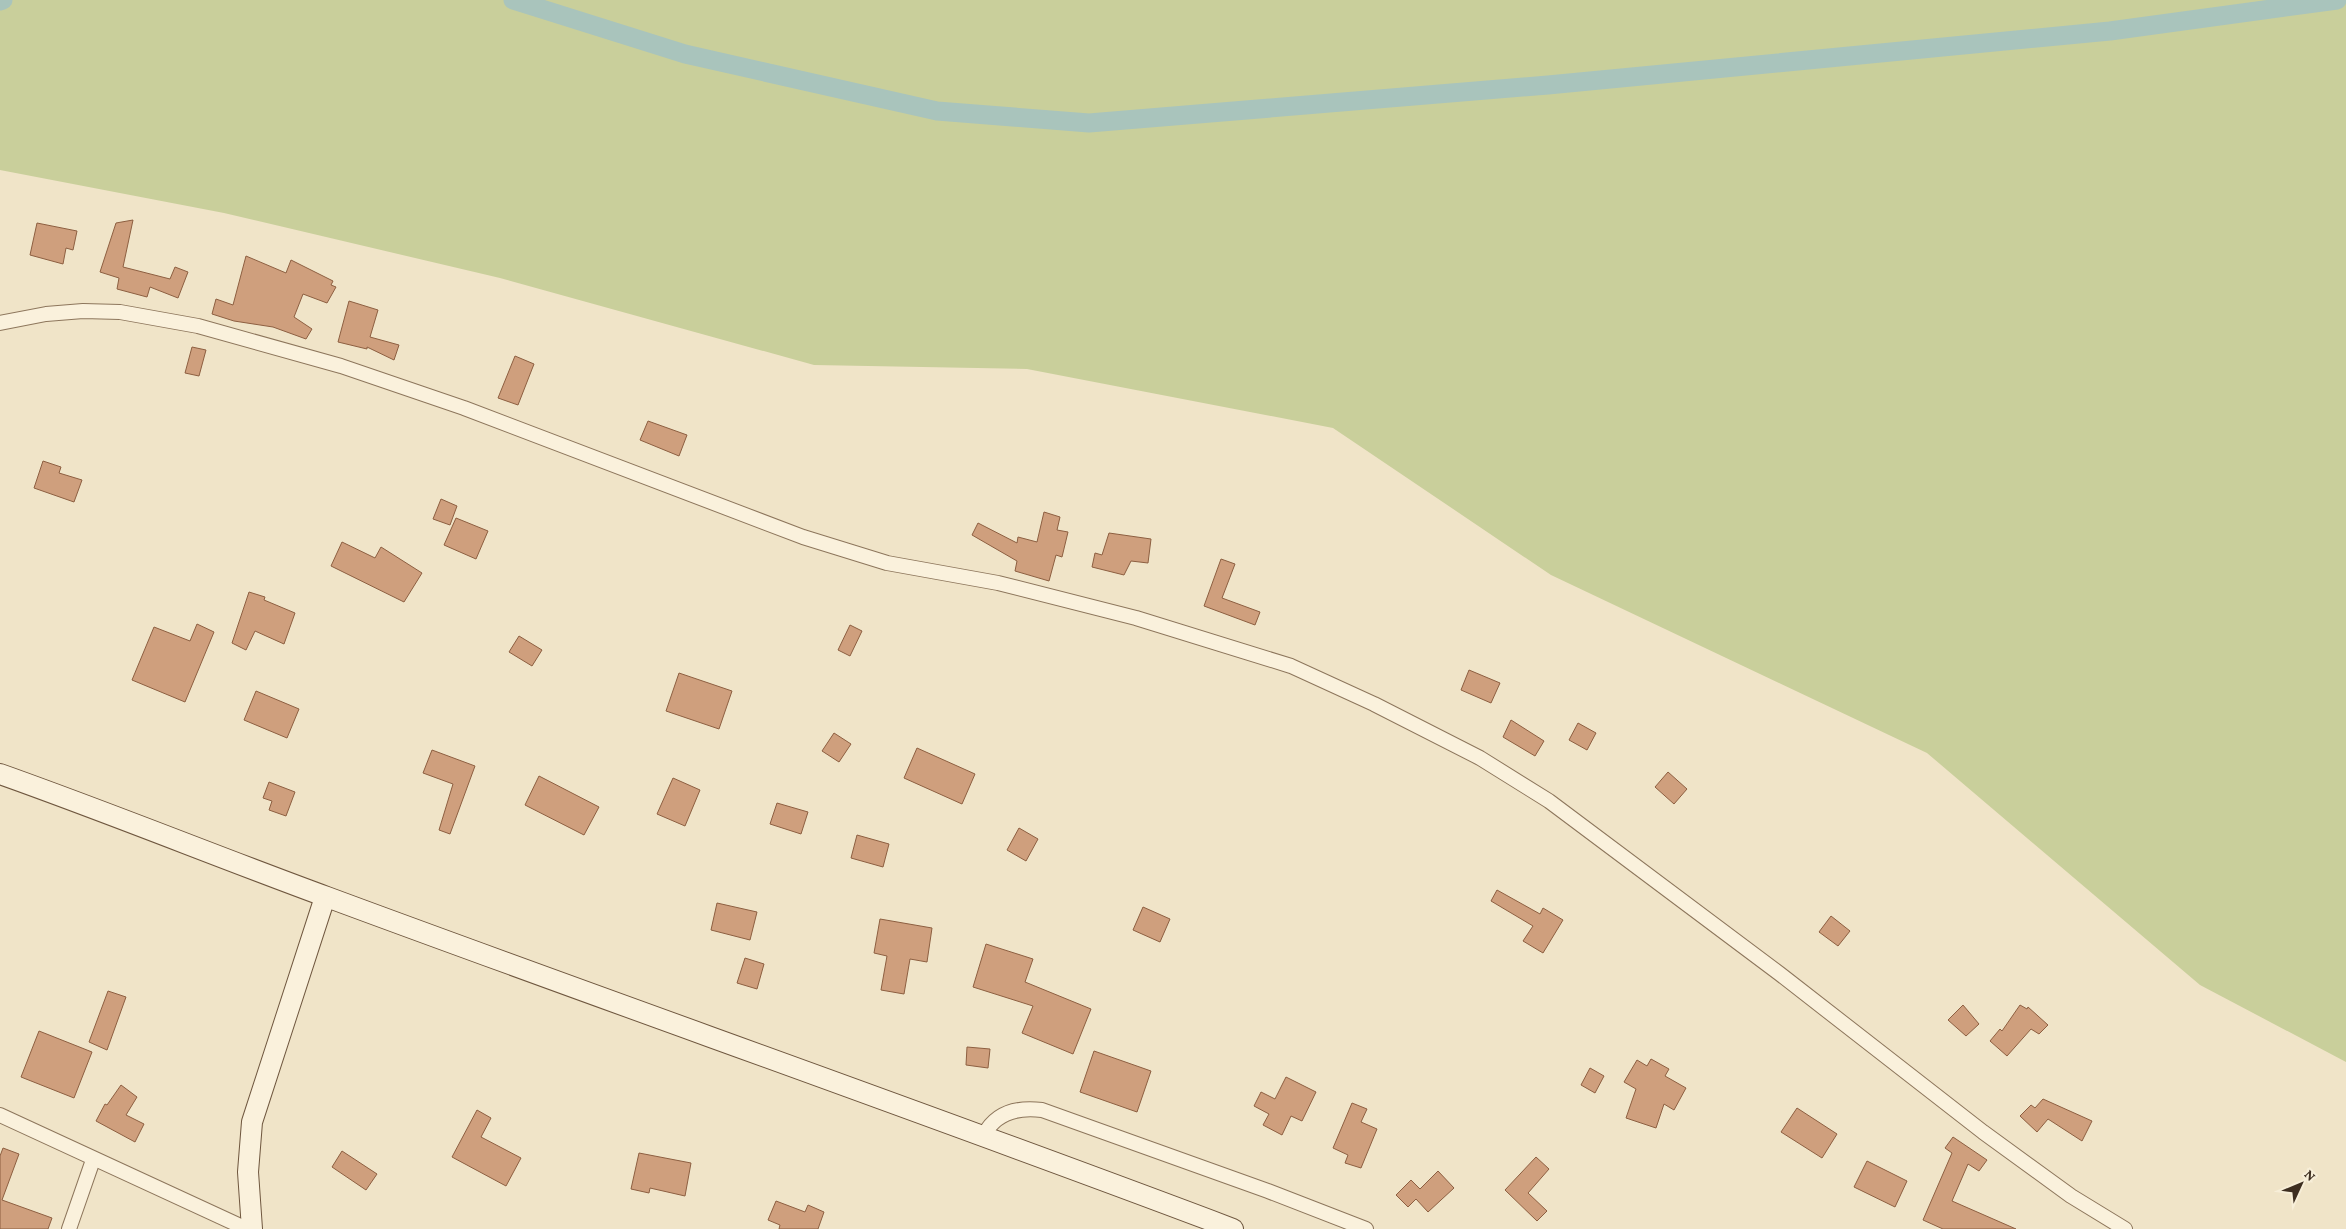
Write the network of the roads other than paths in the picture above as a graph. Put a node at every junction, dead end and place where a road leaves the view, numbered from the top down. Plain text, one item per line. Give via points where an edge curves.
1 (0, 323) edge
2 (0, 774) edge
3 (325, 897) junction
4 (0, 1116) edge
5 (984, 1135) junction
6 (93, 1160) junction
7 (69, 1229) edge
8 (247, 1229) edge
9 (252, 1229) edge
10 (1233, 1229) edge
11 (1366, 1229) edge
12 (2124, 1229) edge

1 - 12 street via 84,311 120,312 198,326 341,366 464,408 822,542 887,563 998,583 1136,618 1291,666 1480,758 1548,801 1983,1132 2071,1196
2 - 3 main road via 103,810
3 - 5 main road
3 - 9 main road via 252,1122 248,1172
4 - 6 street
5 - 10 main road
5 - 11 street via 989,1125 1004,1114 1026,1108 1042,1110
6 - 7 street
6 - 8 street

